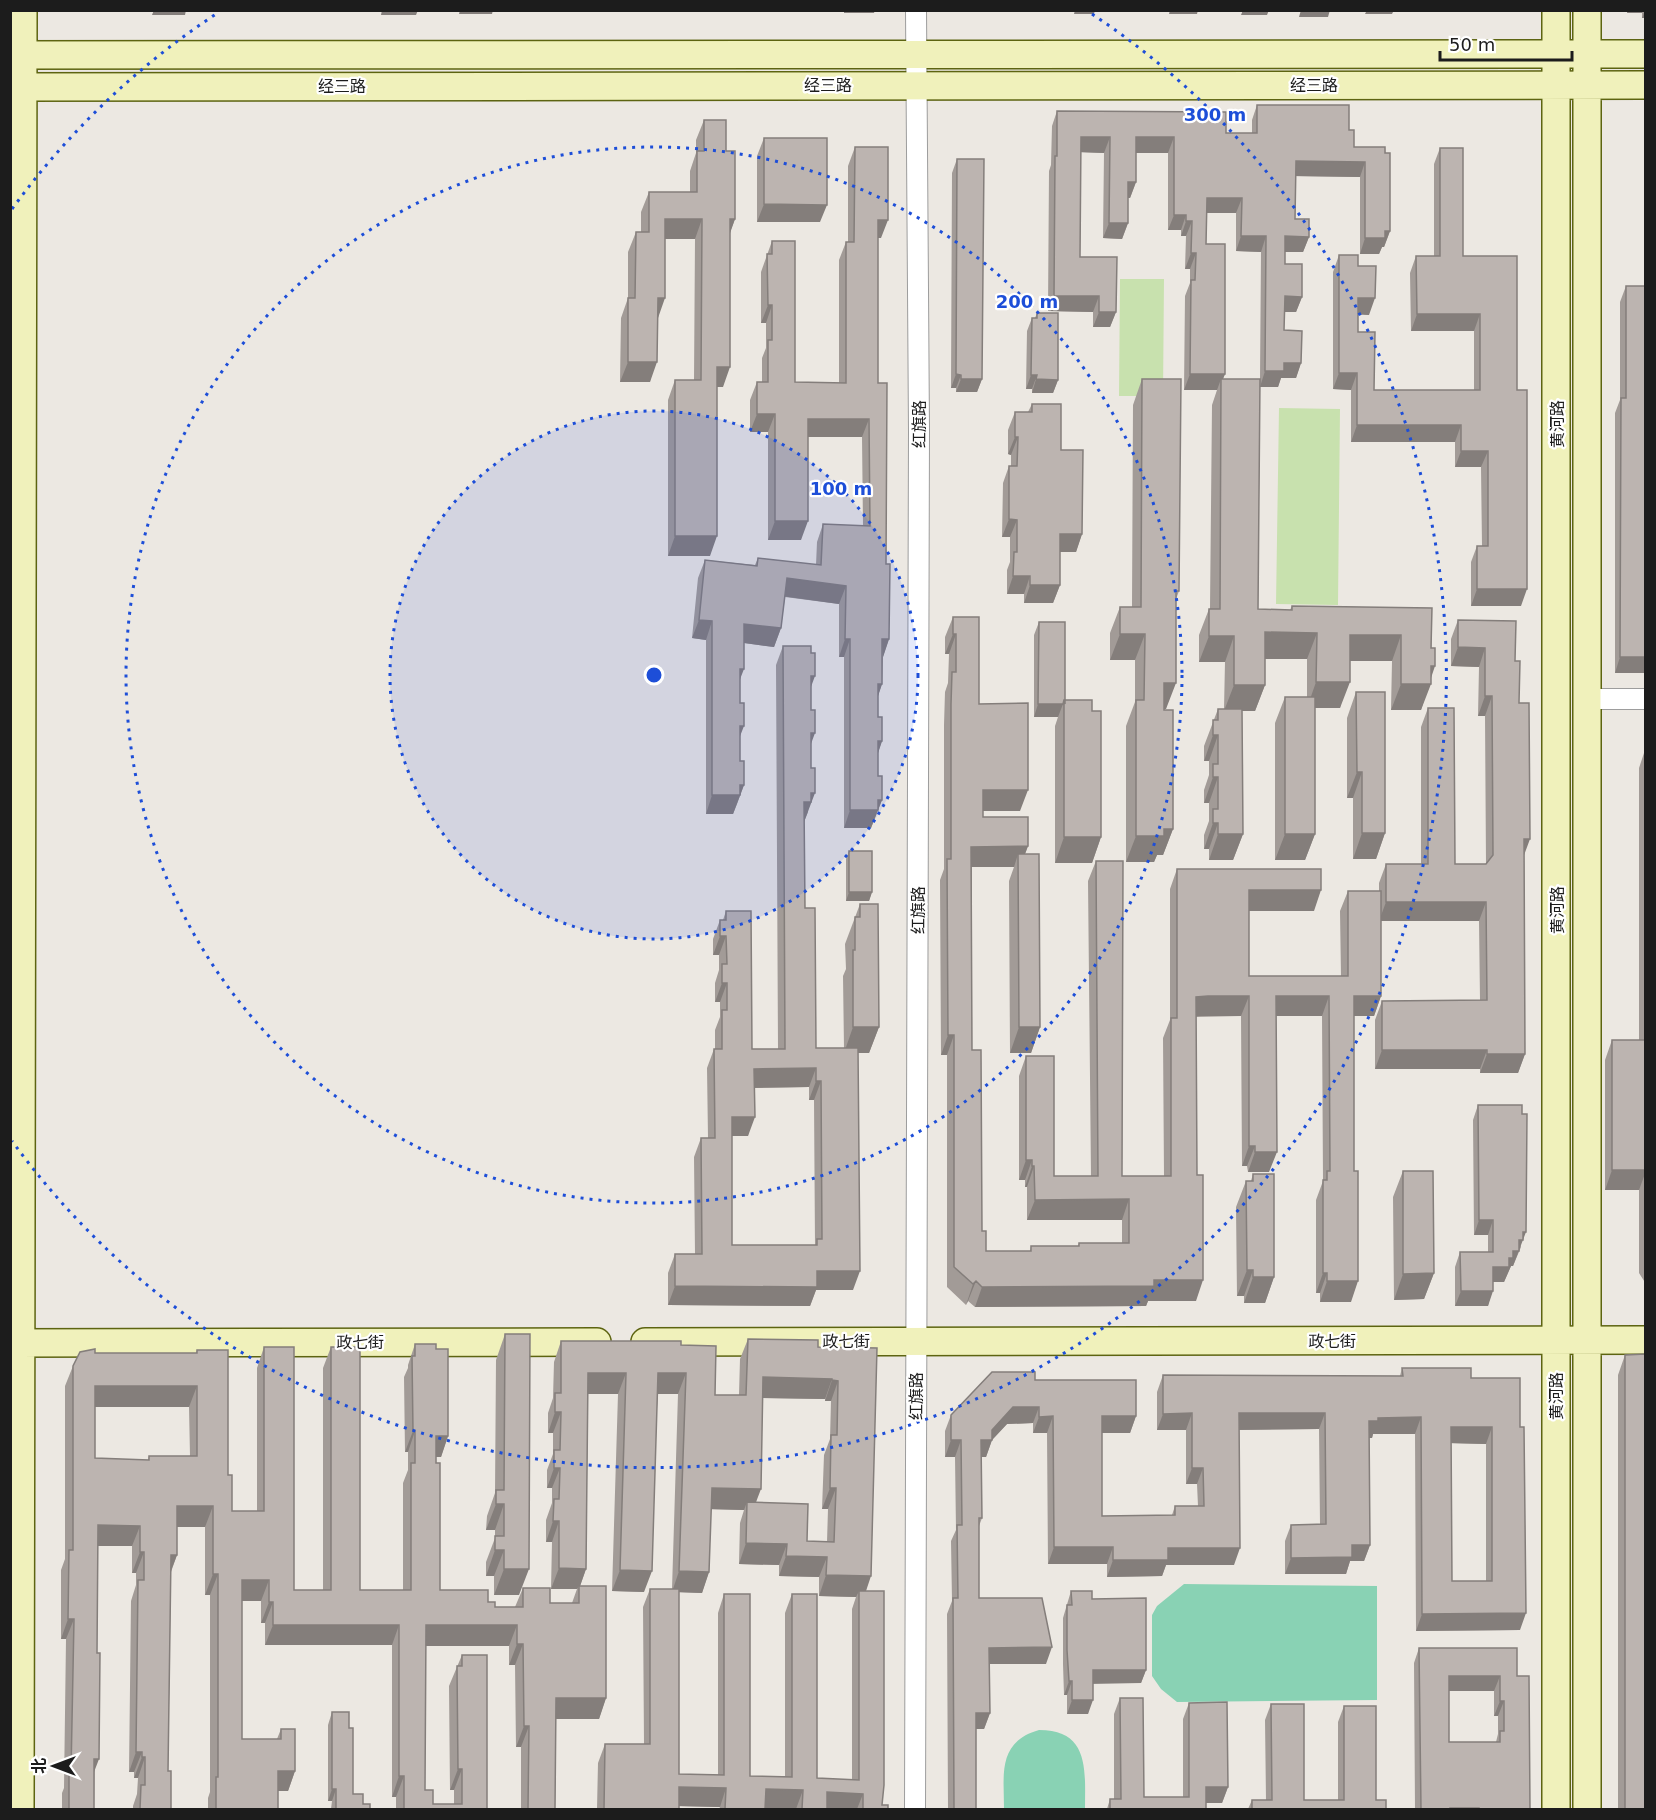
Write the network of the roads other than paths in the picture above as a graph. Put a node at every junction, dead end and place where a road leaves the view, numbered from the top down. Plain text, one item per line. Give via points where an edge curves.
1 (22, 10) edge
2 (916, 10) edge
3 (1556, 10) edge
4 (1587, 10) edge
5 (917, 53) junction
6 (1557, 54) junction
7 (1587, 54) junction
8 (1646, 54) edge
9 (16, 55) edge
10 (917, 85) junction
11 (1557, 85) junction
12 (1587, 85) junction
13 (1646, 85) edge
14 (16, 87) edge
15 (1588, 699) junction
16 (1646, 699) edge
17 (917, 1341) junction
18 (1557, 1341) junction
19 (1587, 1341) junction
20 (1646, 1341) edge
21 (16, 1342) edge
22 (20, 1809) edge
23 (915, 1809) edge
24 (1556, 1809) edge
25 (1587, 1809) edge

1 - 9 main road
2 - 5 street, 红旗路
3 - 6 main road, 黄河路
4 - 7 main road, 黄河路
5 - 6 main road, 经三路
5 - 9 main road, 经三路
5 - 10 street, 红旗路
6 - 7 main road, 经三路
6 - 11 main road, 黄河路
7 - 8 main road, 经三路
7 - 12 main road, 黄河路
9 - 14 main road
10 - 11 main road, 经三路
10 - 14 main road, 经三路
10 - 17 street, 红旗路
11 - 12 main road, 经三路
11 - 18 main road, 黄河路
12 - 13 main road, 经三路
12 - 15 main road, 黄河路
14 - 21 main road
15 - 16 street
15 - 19 main road, 黄河路
17 - 18 main road, 政七街
17 - 21 main road, 政七街
17 - 23 street, 红旗路
18 - 19 main road, 政七街
18 - 24 main road, 黄河路
19 - 20 main road, 政七街
19 - 25 main road, 黄河路
21 - 22 main road

